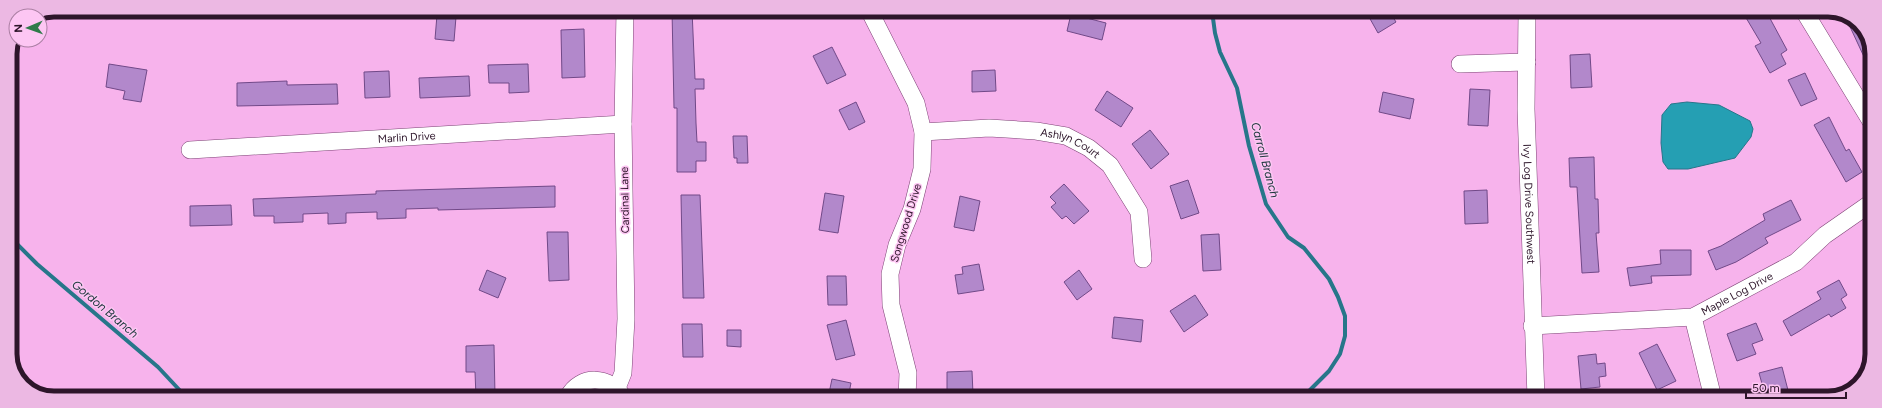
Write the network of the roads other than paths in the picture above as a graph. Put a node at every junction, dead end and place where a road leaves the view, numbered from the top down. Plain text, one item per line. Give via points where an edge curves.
1 (625, 17) edge
2 (872, 17) edge
3 (1527, 17) edge
4 (1808, 17) edge
5 (1527, 62) junction
6 (1460, 64) dead end
7 (1865, 111) edge
8 (623, 124) junction
9 (923, 132) junction
10 (190, 150) dead end
11 (1865, 207) edge
12 (1143, 259) dead end
13 (1693, 317) junction
14 (1532, 326) junction
15 (571, 391) edge
16 (618, 391) edge
17 (620, 391) edge
18 (907, 391) edge
19 (1536, 391) edge
20 (1711, 391) edge

1 - 8 street, Cardinal Lane
2 - 9 street, Songwood Drive via 916,104
3 - 5 street, Ivy Log Drive Southwest
4 - 7 street
5 - 6 street
5 - 14 street, Ivy Log Drive Southwest
8 - 10 street, Marlin Drive
8 - 17 street, Cardinal Lane via 626,319
9 - 12 street, Ashlyn Court via 989,128 1036,131 1066,136 1089,148 1110,165 1139,212
9 - 18 street, Songwood Drive via 922,169 912,209 897,245 890,274 891,305 908,373
11 - 13 street, Maple Log Drive via 1825,235 1796,262
13 - 14 street, Maple Log Drive
13 - 20 street
14 - 19 street, Ivy Log Drive Southwest
15 - 16 street, Cardinal Lane via 579,384 598,379 608,382

